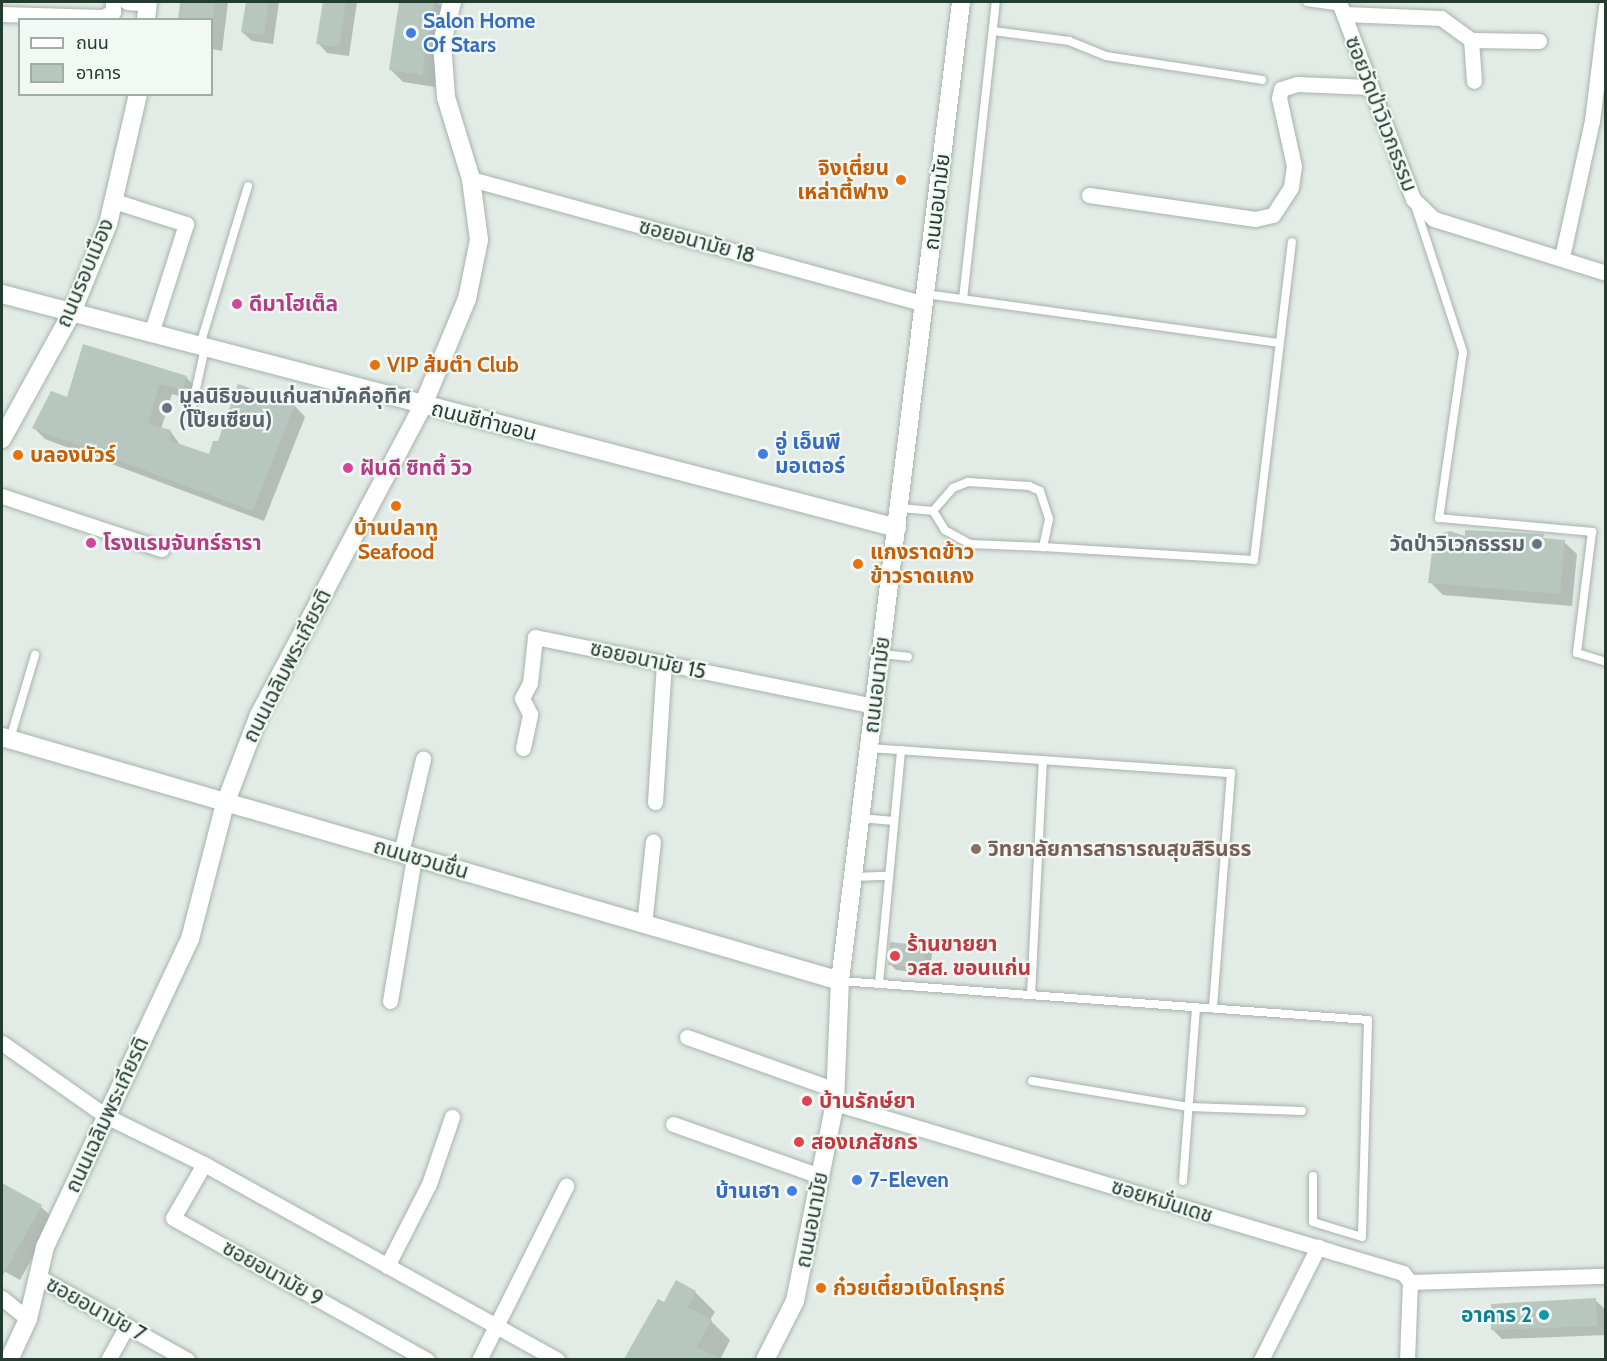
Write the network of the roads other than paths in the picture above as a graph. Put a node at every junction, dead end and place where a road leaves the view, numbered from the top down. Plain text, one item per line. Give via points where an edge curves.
1 (113, 2) edge
2 (127, 2) edge
3 (452, 2) edge
4 (961, 2) edge
5 (996, 2) edge
6 (1307, 2) edge
7 (1605, 7) edge
8 (147, 8) edge
9 (1341, 8) edge
10 (2, 14) edge
11 (993, 31) junction
12 (1471, 40) junction
13 (1539, 41) dead end
14 (1262, 80) dead end
15 (1474, 81) dead end
16 (1369, 87) junction
17 (138, 96) edge
18 (471, 179) junction
19 (248, 186) dead end
20 (1089, 195) dead end
21 (1413, 199) junction
22 (114, 201) junction
23 (1292, 242) dead end
24 (1562, 257) junction
25 (1605, 273) edge
26 (2, 294) edge
27 (925, 299) junction
28 (963, 299) junction
29 (72, 312) junction
30 (151, 334) junction
31 (1278, 343) junction
32 (203, 347) junction
33 (423, 405) junction
34 (190, 416) dead end
35 (2, 439) edge
36 (2, 496) edge
37 (900, 508) junction
38 (933, 511) junction
39 (897, 528) junction
40 (1042, 547) junction
41 (161, 549) dead end
42 (881, 654) junction
43 (35, 655) dead end
44 (908, 657) dead end
45 (1605, 662) edge
46 (664, 663) junction
47 (874, 706) junction
48 (6, 738) edge
49 (523, 748) dead end
50 (869, 748) junction
51 (901, 750) junction
52 (423, 759) dead end
53 (1043, 760) junction
54 (655, 802) dead end
55 (225, 804) junction
56 (860, 818) junction
57 (894, 821) junction
58 (653, 841) dead end
59 (408, 855) junction
60 (888, 876) junction
61 (853, 877) junction
62 (644, 924) junction
63 (840, 981) junction
64 (879, 984) junction
65 (1031, 995) junction
66 (390, 1001) dead end
67 (1196, 1007) junction
68 (1214, 1008) junction
69 (687, 1037) dead end
70 (2, 1043) edge
71 (1032, 1080) dead end
72 (836, 1096) junction
73 (1189, 1107) junction
74 (1302, 1111) dead end
75 (106, 1116) junction
76 (452, 1117) dead end
77 (673, 1124) dead end
78 (204, 1164) junction
79 (820, 1176) junction
80 (1313, 1176) dead end
81 (1183, 1181) dead end
82 (567, 1186) dead end
83 (1318, 1247) junction
84 (387, 1266) junction
85 (37, 1276) junction
86 (1605, 1276) edge
87 (1410, 1282) junction
88 (2, 1298) edge
89 (28, 1319) junction
90 (127, 1326) junction
91 (498, 1326) junction
92 (9, 1359) edge
93 (108, 1359) edge
94 (187, 1359) edge
95 (427, 1359) edge
96 (479, 1359) edge
97 (557, 1359) edge
98 (765, 1359) edge
99 (1261, 1359) edge
100 (1407, 1359) edge

1 - 10 street via 112,12 102,17
2 - 8 street
3 - 18 street, ถนนเฉลิมพระเกียรติ via 442,43 446,97
4 - 27 street, ถนนอนามัย
5 - 11 lane
6 - 9 lane
7 - 24 street via 1592,121
9 - 12 street via 1441,18
9 - 16 street, ซอยวัดป่าวิเวกธรรม
11 - 14 lane via 1069,41 1106,56
11 - 28 lane
12 - 13 street
12 - 15 street
16 - 20 street via 1297,84 1281,89 1279,98 1294,166 1287,196 1273,215 1255,219
16 - 21 street, ซอยวัดป่าวิเวกธรรม
17 - 22 street, ถนนรอบเมือง
18 - 27 street, ซอยอนามัย 18
18 - 33 street, ถนนเฉลิมพระเกียรติ via 479,240 467,299
19 - 32 lane
21 - 24 street, ซอยวัดป่าวิเวกธรรม via 1434,219
21 - 45 lane via 1463,352 1439,518 1592,532 1577,652
22 - 29 street, ถนนรอบเมือง
22 - 30 street via 186,224
23 - 31 lane
24 - 25 street, ซอยวัดป่าวิเวกธรรม
26 - 29 street, ถนนชีท่าขอน
27 - 28 lane
27 - 37 street, ถนนอนามัย
28 - 31 lane
29 - 30 street, ถนนชีท่าขอน
29 - 35 street, ถนนรอบเมือง
30 - 32 street, ถนนชีท่าขอน
31 - 40 lane via 1254,560
32 - 33 street, ถนนชีท่าขอน
32 - 34 lane
33 - 39 street, ถนนชีท่าขอน
33 - 55 street, ถนนเฉลิมพระเกียรติ via 259,715
36 - 41 street
37 - 38 lane
37 - 39 street, ถนนอนามัย
38 - 40 lane via 945,530 963,542
38 - 40 lane via 953,488 968,482 1029,486 1040,491 1049,511
39 - 42 street, ถนนอนามัย
42 - 44 lane
42 - 47 street, ถนนอนามัย
43 - 48 lane
46 - 47 street, ซอยอนามัย 15
46 - 49 street, ซอยอนามัย 15 via 535,637 530,683 522,698 530,714
46 - 54 street
47 - 50 street, ถนนอนามัย
48 - 55 street, ถนนชวนชื่น
50 - 51 lane
50 - 56 street, ถนนอนามัย
51 - 53 lane
51 - 57 lane
52 - 59 street
53 - 65 lane
53 - 68 lane via 1231,773
55 - 59 street, ถนนชวนชื่น
55 - 75 street, ถนนเฉลิมพระเกียรติ via 190,939
56 - 57 lane
56 - 61 street, ถนนอนามัย
57 - 60 lane
58 - 62 street
59 - 62 street, ถนนชวนชื่น
59 - 66 street
60 - 61 lane
60 - 64 lane
61 - 63 street, ถนนอนามัย
62 - 63 street, ถนนชวนชื่น
63 - 64 lane
63 - 72 street, ถนนอนามัย
64 - 65 lane
65 - 67 lane
67 - 68 lane
67 - 73 lane
68 - 80 lane via 1368,1020 1362,1237 1313,1222
69 - 72 street, ซอยหมั่นเดช
70 - 75 street
71 - 73 lane
72 - 79 street, ถนนอนามัย
72 - 83 street, ซอยหมั่นเดช
73 - 74 lane
73 - 81 lane
75 - 78 street
75 - 85 street, ถนนเฉลิมพระเกียรติ via 45,1247
76 - 84 street via 429,1184
77 - 79 street
78 - 84 street
78 - 95 street, ซอยอนามัย 9 via 174,1218
79 - 98 street, ถนนอนามัย via 795,1301
82 - 91 street
83 - 87 street, ซอยหมั่นเดช via 1403,1273
83 - 99 street
84 - 91 street
85 - 89 street, ถนนเฉลิมพระเกียรติ
85 - 90 street, ซอยอนามัย 7
86 - 87 street
87 - 100 street
88 - 89 street
89 - 92 street, ถนนเฉลิมพระเกียรติ
90 - 93 street
90 - 94 street, ซอยอนามัย 7
91 - 96 street
91 - 97 street

